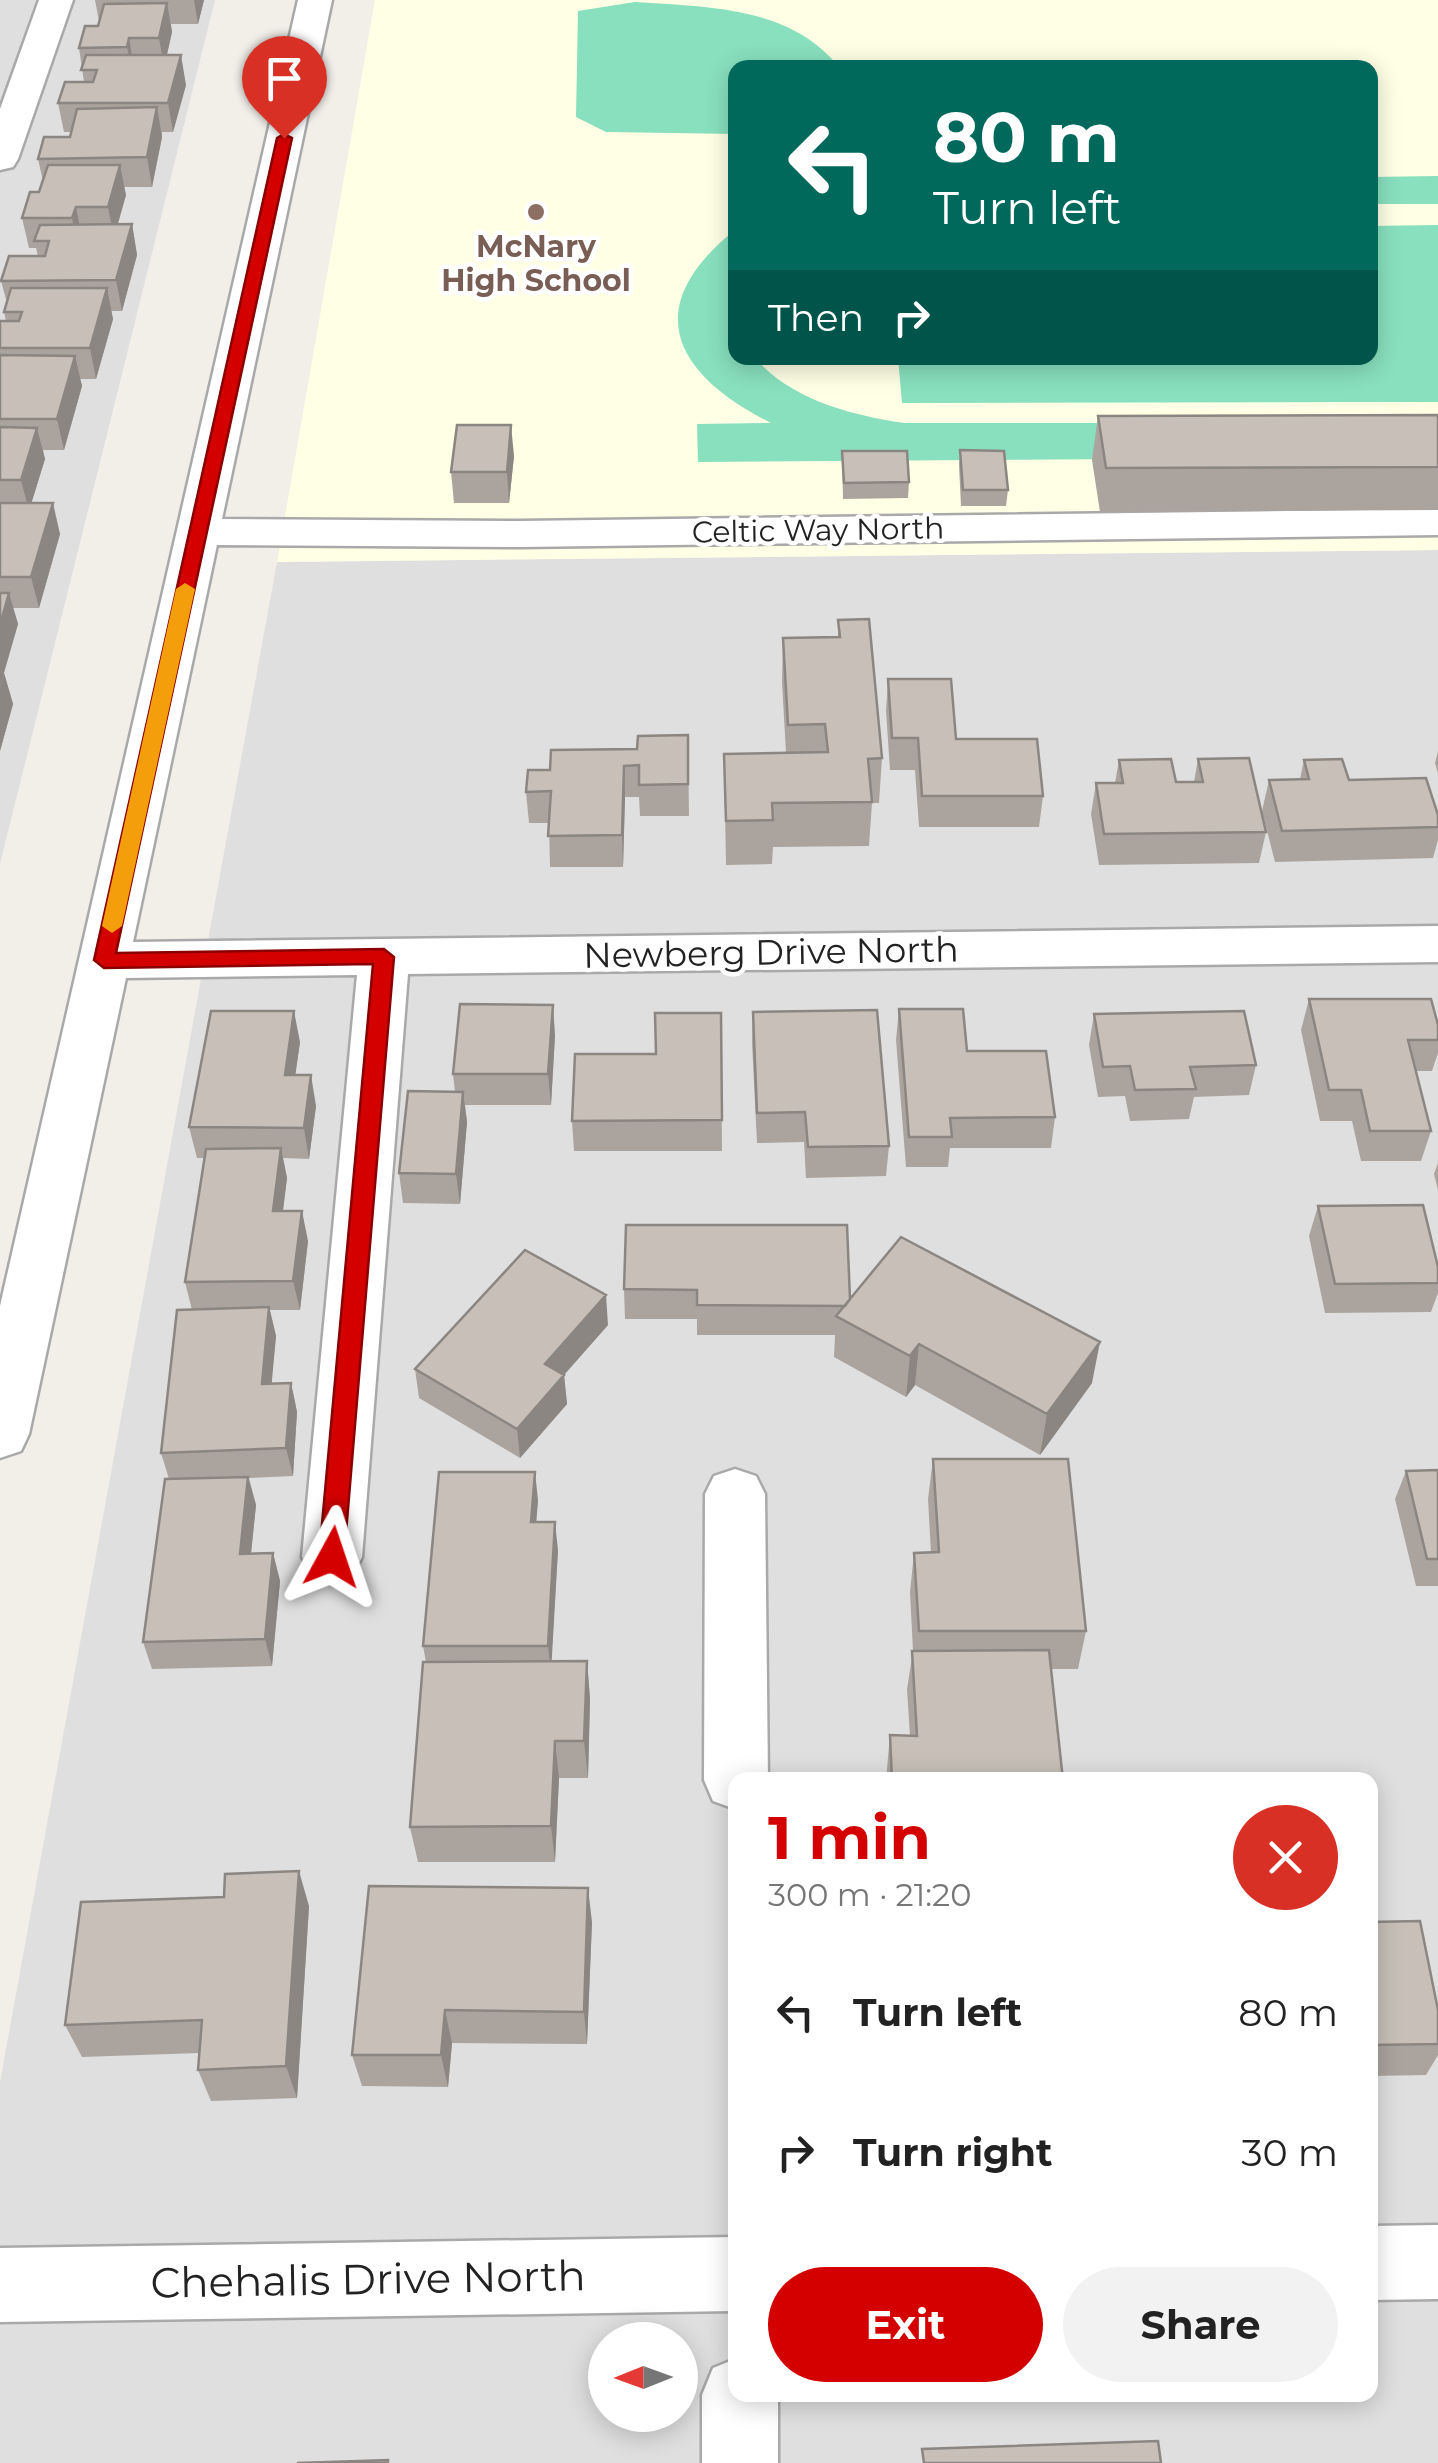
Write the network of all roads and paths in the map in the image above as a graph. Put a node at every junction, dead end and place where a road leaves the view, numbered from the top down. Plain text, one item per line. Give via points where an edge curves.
1 (56, 0) edge
2 (314, 0) edge
3 (13, 86) edge
4 (0, 159) edge
5 (1438, 522) edge
6 (198, 532) junction
7 (1438, 944) edge
8 (384, 957) junction
9 (104, 960) junction
10 (0, 1434) edge
11 (734, 1494) dead end
12 (332, 1557) dead end
13 (736, 1772) edge
14 (1438, 2262) edge
15 (1378, 2263) edge
16 (728, 2274) edge
17 (0, 2285) edge
18 (740, 2402) edge
19 (740, 2463) edge

1 - 3 street
2 - 6 street
3 - 4 street
5 - 6 street, Celtic Way North
6 - 9 street
7 - 8 street, Newberg Drive North
8 - 9 street, Newberg Drive North
8 - 12 street
9 - 10 street
11 - 13 street
14 - 15 street
16 - 17 street, Chehalis Drive North
18 - 19 street

